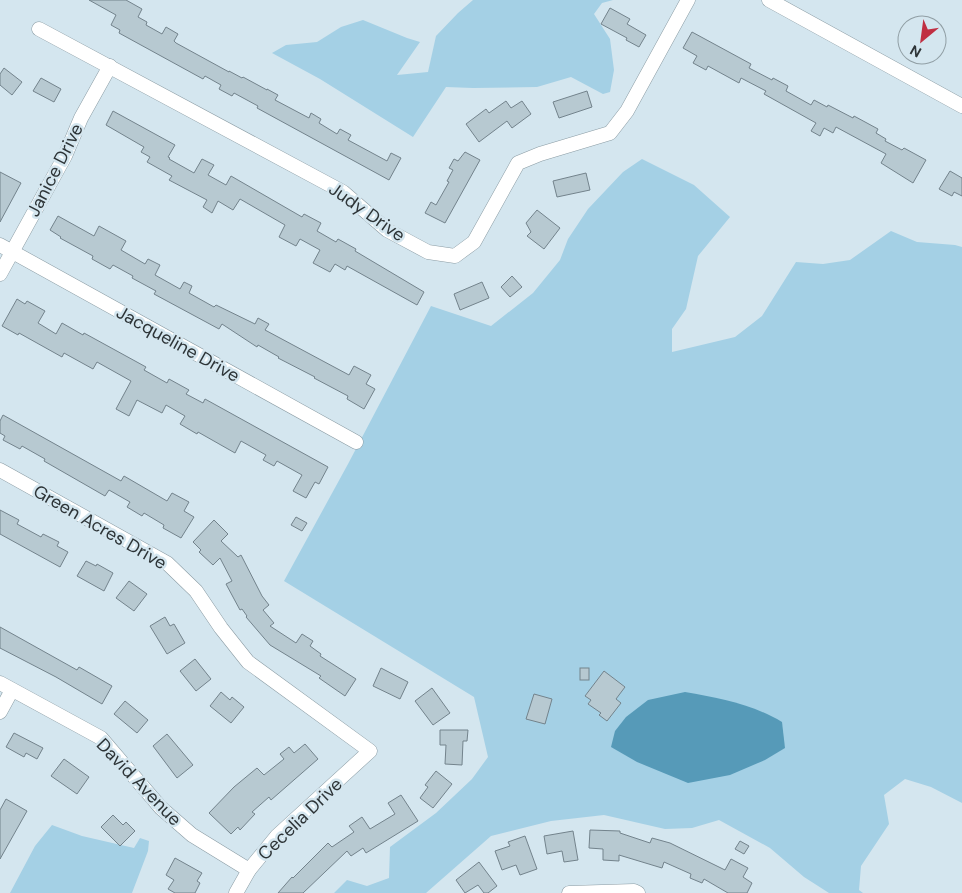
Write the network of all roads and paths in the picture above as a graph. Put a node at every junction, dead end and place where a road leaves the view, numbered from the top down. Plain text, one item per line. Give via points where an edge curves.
1 (688, 0) edge
2 (769, 0) edge
3 (39, 29) dead end
4 (110, 66) junction
5 (962, 106) edge
6 (6, 248) edge
7 (0, 274) edge
8 (356, 442) dead end
9 (0, 470) edge
10 (6, 687) edge
11 (0, 712) edge
12 (370, 751) joint
13 (249, 870) junction
14 (236, 893) edge
15 (569, 893) edge
16 (638, 893) edge

1 - 4 street, Judy Drive via 627,111 610,133 518,163 474,242 455,256 428,252 387,230 343,192
2 - 5 street
3 - 4 street, Judy Drive
4 - 6 street, Janice Drive via 64,156
6 - 7 street, Janice Drive
6 - 8 street, Jacqueline Drive
9 - 12 street, Green Acres Drive via 167,563 196,591 248,662
10 - 11 street
10 - 13 street, David Avenue via 101,738 161,808 192,835
12 - 13 street, Cecelia Drive via 277,836
13 - 14 street, Cecelia Drive
15 - 16 street

